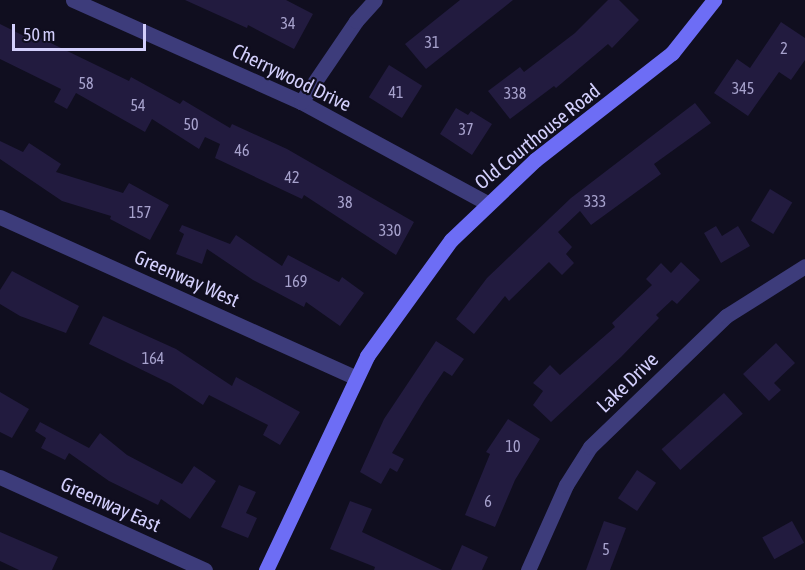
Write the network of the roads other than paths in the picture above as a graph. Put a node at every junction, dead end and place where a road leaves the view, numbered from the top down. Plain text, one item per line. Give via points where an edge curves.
1 (73, 0) edge
2 (375, 0) edge
3 (714, 0) edge
4 (301, 102) junction
5 (487, 203) junction
6 (0, 217) edge
7 (805, 266) edge
8 (356, 378) junction
9 (0, 477) edge
10 (205, 570) edge
11 (266, 570) edge
12 (528, 570) edge

1 - 4 street, Cherrywood Drive
2 - 4 street via 356,21
3 - 5 street, Old Courthouse Road via 672,53 535,160
4 - 5 street, Cherrywood Drive
5 - 8 street, Old Courthouse Road via 451,240 413,289
6 - 8 street, Greenway West
7 - 12 street, Lake Drive via 726,316 590,447 566,485
8 - 11 street, Old Courthouse Road
9 - 10 street, Greenway East

